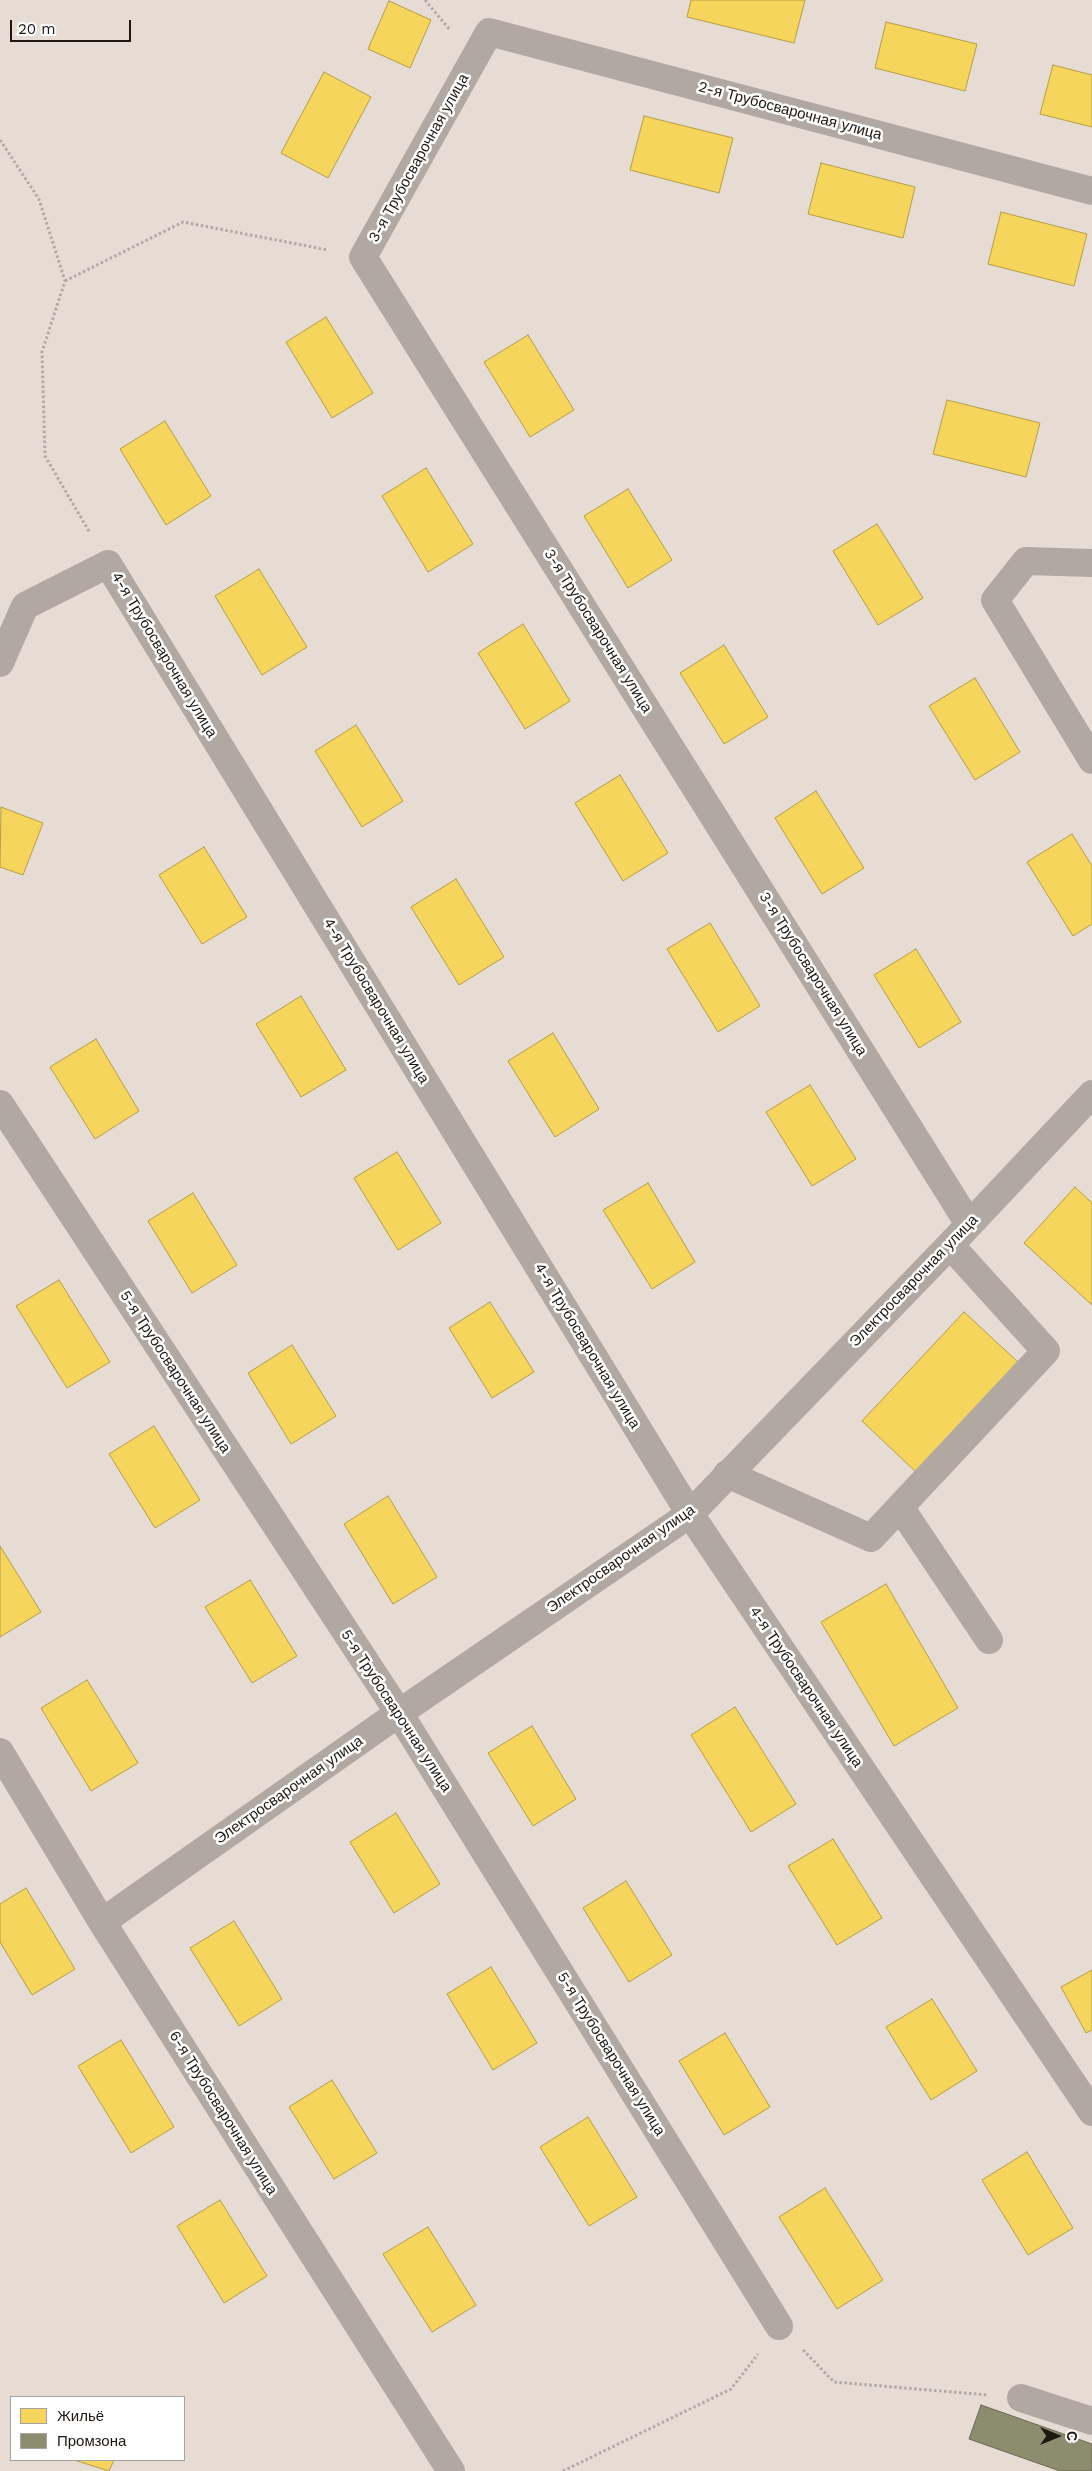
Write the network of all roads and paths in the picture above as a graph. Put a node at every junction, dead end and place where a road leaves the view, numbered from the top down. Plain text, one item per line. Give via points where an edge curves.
1 (489, 32) joint
2 (0, 140) edge
3 (1092, 191) edge
4 (363, 257) junction
5 (65, 281) junction
6 (1092, 563) edge
7 (108, 564) junction
8 (0, 663) edge
9 (1092, 760) edge
10 (1091, 1096) edge
11 (0, 1104) edge
12 (969, 1224) junction
13 (950, 1245) junction
14 (727, 1474) junction
15 (900, 1507) junction
16 (690, 1514) junction
17 (989, 1640) dead end
18 (399, 1713) junction
19 (1, 1752) edge
20 (102, 1922) junction
21 (1092, 2112) edge
22 (780, 2326) junction
23 (1021, 2398) joint
24 (1092, 2421) edge
25 (451, 2471) edge
26 (563, 2471) edge

1 - 3 street, 2-я Трубосварочная улица
1 - 4 street, 3-я Трубосварочная улица
2 - 5 path via 39,199
4 - 5 path via 183,222
4 - 12 street, 3-я Трубосварочная улица
5 - 7 path via 42,352 45,456
6 - 9 street via 1026,561 995,600
7 - 8 street via 25,606
7 - 16 street, 4-я Трубосварочная улица
10 - 12 street, Электросварочная улица
11 - 18 street, 5-я Трубосварочная улица
12 - 13 street, Электросварочная улица
13 - 14 street, Электросварочная улица
13 - 15 street via 1046,1351
14 - 15 street via 871,1538
14 - 16 street, Электросварочная улица
15 - 17 street
16 - 18 street, Электросварочная улица
16 - 21 street, 4-я Трубосварочная улица
18 - 20 street, Электросварочная улица
18 - 22 street, 5-я Трубосварочная улица
19 - 20 street, 6-я Трубосварочная улица
20 - 25 street, 6-я Трубосварочная улица
22 - 23 path via 834,2382
22 - 26 path via 731,2389
23 - 24 street

